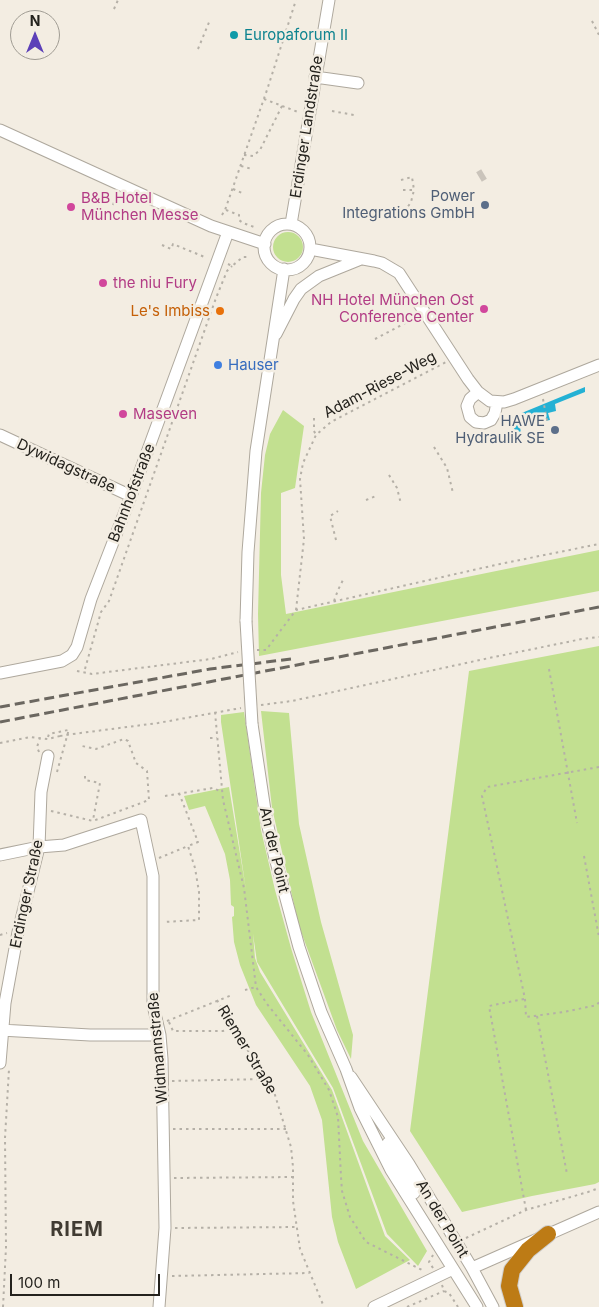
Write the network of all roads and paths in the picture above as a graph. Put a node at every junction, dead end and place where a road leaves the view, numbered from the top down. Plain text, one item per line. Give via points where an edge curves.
1 (118, 0) edge
2 (296, 0) edge
3 (329, 0) edge
4 (114, 9) dead end
5 (210, 20) dead end
6 (592, 21) dead end
7 (599, 35) edge
8 (198, 49) dead end
9 (315, 77) junction
10 (358, 83) dead end
11 (264, 99) junction
12 (282, 106) junction
13 (332, 111) dead end
14 (298, 112) dead end
15 (354, 115) dead end
16 (0, 130) edge
17 (244, 155) junction
18 (241, 166) junction
19 (252, 169) dead end
20 (401, 180) dead end
21 (233, 189) junction
22 (403, 190) dead end
23 (414, 190) junction
24 (242, 192) dead end
25 (116, 197) dead end
26 (113, 205) dead end
27 (225, 210) junction
28 (222, 215) dead end
29 (405, 218) dead end
30 (291, 224) junction
31 (254, 227) dead end
32 (228, 232) junction
33 (265, 244) junction
34 (162, 245) dead end
35 (310, 250) junction
36 (207, 258) dead end
37 (363, 258) junction
38 (232, 266) dead end
39 (284, 269) junction
40 (417, 317) dead end
41 (387, 333) junction
42 (389, 337) dead end
43 (375, 339) dead end
44 (272, 343) junction
45 (454, 358) junction
46 (599, 365) edge
47 (478, 392) junction
48 (543, 398) dead end
49 (497, 402) junction
50 (314, 418) dead end
51 (547, 421) dead end
52 (0, 435) edge
53 (316, 435) junction
54 (434, 447) dead end
55 (389, 476) dead end
56 (453, 493) dead end
57 (131, 496) junction
58 (376, 496) dead end
59 (366, 500) dead end
60 (401, 504) dead end
61 (338, 511) dead end
62 (336, 540) dead end
63 (599, 544) edge
64 (344, 578) dead end
65 (334, 601) junction
66 (296, 610) junction
67 (599, 637) edge
68 (256, 650) dead end
69 (238, 652) dead end
70 (85, 669) dead end
71 (549, 669) dead end
72 (77, 671) dead end
73 (0, 672) edge
74 (254, 706) dead end
75 (245, 707) dead end
76 (214, 712) junction
77 (40, 738) junction
78 (48, 738) junction
79 (210, 738) dead end
80 (217, 738) junction
81 (0, 743) edge
82 (82, 746) dead end
83 (44, 756) joint
84 (215, 766) dead end
85 (220, 767) junction
86 (599, 767) edge
87 (568, 772) junction
88 (56, 773) dead end
89 (85, 776) dead end
90 (222, 792) junction
91 (180, 794) junction
92 (165, 796) dead end
93 (47, 810) dead end
94 (92, 821) junction
95 (577, 823) dead end
96 (188, 846) junction
97 (39, 847) junction
98 (0, 855) edge
99 (584, 856) dead end
100 (150, 861) junction
101 (154, 922) junction
102 (9, 932) dead end
103 (0, 934) edge
104 (599, 937) edge
105 (256, 987) junction
106 (245, 990) dead end
107 (232, 995) dead end
108 (525, 999) junction
109 (217, 1000) junction
110 (599, 1002) edge
111 (537, 1016) junction
112 (162, 1026) junction
113 (232, 1028) junction
114 (1, 1030) edge
115 (5, 1066) edge
116 (346, 1069) junction
117 (266, 1079) junction
118 (162, 1081) junction
119 (372, 1108) junction
120 (164, 1129) junction
121 (286, 1129) junction
122 (567, 1174) dead end
123 (293, 1177) junction
124 (164, 1179) junction
125 (599, 1188) edge
126 (526, 1210) junction
127 (599, 1212) edge
128 (297, 1227) junction
129 (165, 1228) junction
130 (548, 1234) junction
131 (462, 1240) dead end
132 (453, 1269) junction
133 (422, 1270) dead end
134 (471, 1272) junction
135 (309, 1273) junction
136 (162, 1276) junction
137 (475, 1304) edge
138 (3, 1307) edge
139 (159, 1307) edge
140 (324, 1307) edge
141 (374, 1307) edge
142 (408, 1307) edge
143 (458, 1307) edge
144 (493, 1307) edge
145 (515, 1307) edge

1 - 4 path
2 - 11 path
3 - 9 street, Erdinger Landstraße
5 - 8 path
6 - 7 path
9 - 10 street
9 - 30 street, Erdinger Landstraße
11 - 12 path
11 - 17 path
12 - 14 path
12 - 17 path via 260,150 253,156
13 - 15 path
16 - 32 street
17 - 18 path
18 - 19 path
18 - 21 path
20 - 23 path via 412,177
21 - 24 path
21 - 27 path
22 - 23 path
23 - 29 path via 403,214
25 - 26 path
27 - 28 path
27 - 31 path
30 - 33 street via 274,229
30 - 35 street via 306,233
32 - 33 street
32 - 57 street, Bahnhofstraße
33 - 39 street via 269,260
34 - 36 path via 171,249 173,244
35 - 37 street
35 - 39 street via 301,265
37 - 44 street via 319,276 302,290
37 - 45 street via 382,263 399,274
38 - 70 path via 216,298 109,601 101,612
39 - 44 street, An der Point
40 - 41 path
41 - 42 path
41 - 43 path
44 - 116 street, An der Point, bridge via 256,451 248,552 246,621 252,724 266,817 298,947
45 - 47 street
45 - 53 path, Adam-Riese-Weg via 331,422
46 - 49 street via 514,399
47 - 49 street
47 - 49 street via 467,406 474,421 484,423 491,420
48 - 51 path
50 - 53 path
52 - 57 street, Dywidagstraße
53 - 66 path, Adam-Riese-Weg via 300,479 304,540
54 - 56 path via 447,468
55 - 60 path via 397,488
57 - 73 street, Bahnhofstraße via 72,655 62,660
58 - 59 path
61 - 62 path via 330,516
63 - 65 path
64 - 65 path
65 - 66 path
66 - 68 path via 266,650
67 - 74 path
69 - 72 path via 211,659 92,674
71 - 87 path
75 - 76 path
76 - 78 path, bridge
76 - 80 path
77 - 78 path
77 - 81 path
77 - 83 path via 37,747
78 - 88 path via 49,734 69,729
79 - 80 path
80 - 85 path
82 - 94 path via 96,749 124,739 128,741 136,764 147,772 149,800
83 - 97 street, Erdinger Straße
84 - 85 path
85 - 90 path
86 - 87 path
87 - 95 path
87 - 108 path via 487,787 482,796
89 - 94 path via 85,780 100,783
90 - 91 path via 213,788
90 - 105 path via 244,888
91 - 92 path
91 - 96 path via 198,842
93 - 94 path
96 - 100 path
96 - 101 path via 199,892 199,920
97 - 98 street
97 - 100 street, Widmannstraße via 64,845 141,820
97 - 114 street, Erdinger Straße via 18,932
99 - 104 path
100 - 101 street, Widmannstraße
101 - 112 street, Widmannstraße via 153,1005
102 - 103 path
105 - 106 path
105 - 133 path via 308,1056 328,1090 338,1117 342,1191 358,1231 366,1242
107 - 109 path
108 - 111 path via 526,1017
108 - 126 path via 489,1006
109 - 112 path
109 - 113 path, Riemer Straße
110 - 111 path
111 - 122 path
112 - 113 path via 173,1032
112 - 114 street via 90,1035
112 - 118 street, Widmannstraße
113 - 117 path, Riemer Straße
114 - 115 street, Erdinger Straße
115 - 138 path
116 - 119 street, An der Point
116 - 132 street, An der Point via 351,1088 391,1170
117 - 118 path
117 - 121 path, Riemer Straße
118 - 120 street, Widmannstraße
119 - 132 street, An der Point via 410,1188 454,1258
119 - 134 street, An der Point via 409,1164
120 - 121 path
120 - 124 street, Widmannstraße
121 - 123 path, Riemer Straße
123 - 124 path
123 - 128 path, Riemer Straße
124 - 129 street, Widmannstraße
125 - 126 path
126 - 131 path
127 - 130 street
128 - 129 path
128 - 135 path, Riemer Straße via 300,1249
129 - 136 street, Widmannstraße
130 - 134 street
130 - 145 highway via 528,1250 512,1270 509,1286
132 - 134 street
132 - 137 street, An der Point
132 - 141 street
134 - 137 street
134 - 144 street, An der Point
135 - 136 path
135 - 140 path, Riemer Straße
136 - 139 street, Widmannstraße
142 - 143 path via 444,1291

